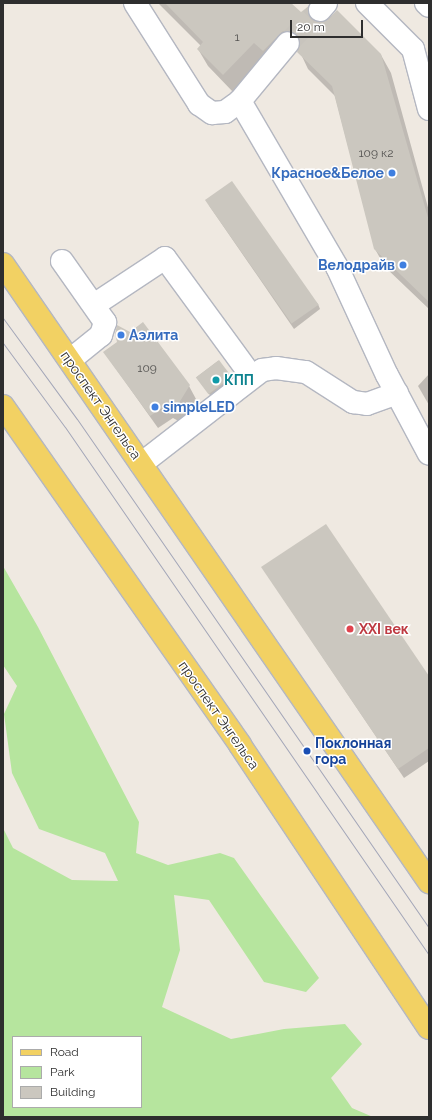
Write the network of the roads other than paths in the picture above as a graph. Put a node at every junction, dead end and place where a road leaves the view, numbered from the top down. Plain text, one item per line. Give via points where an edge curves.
1 (135, 3) edge
2 (367, 3) edge
3 (426, 3) edge
4 (429, 6) edge
5 (288, 43) tunnel mouth
6 (240, 101) junction
7 (429, 109) edge
8 (62, 260) dead end
9 (3, 264) edge
10 (94, 306) junction
11 (70, 360) junction
12 (252, 378) junction
13 (398, 393) junction
14 (3, 406) edge
15 (429, 454) edge
16 (142, 464) junction
17 (429, 882) edge
18 (429, 1028) edge

1 - 6 lane via 199,104 212,113 225,112
2 - 7 lane via 413,49
3 - 4 lane
5 - 6 lane
6 - 13 lane via 337,267
8 - 10 lane
9 - 11 main road, проспект Энгельса
10 - 11 lane via 105,322 101,335
10 - 12 lane via 165,258
11 - 16 main road, проспект Энгельса
12 - 13 lane via 262,370 276,368 306,372 344,397 367,404
12 - 16 lane
13 - 15 lane
14 - 18 main road, проспект Энгельса via 240,745
16 - 17 main road, проспект Энгельса

